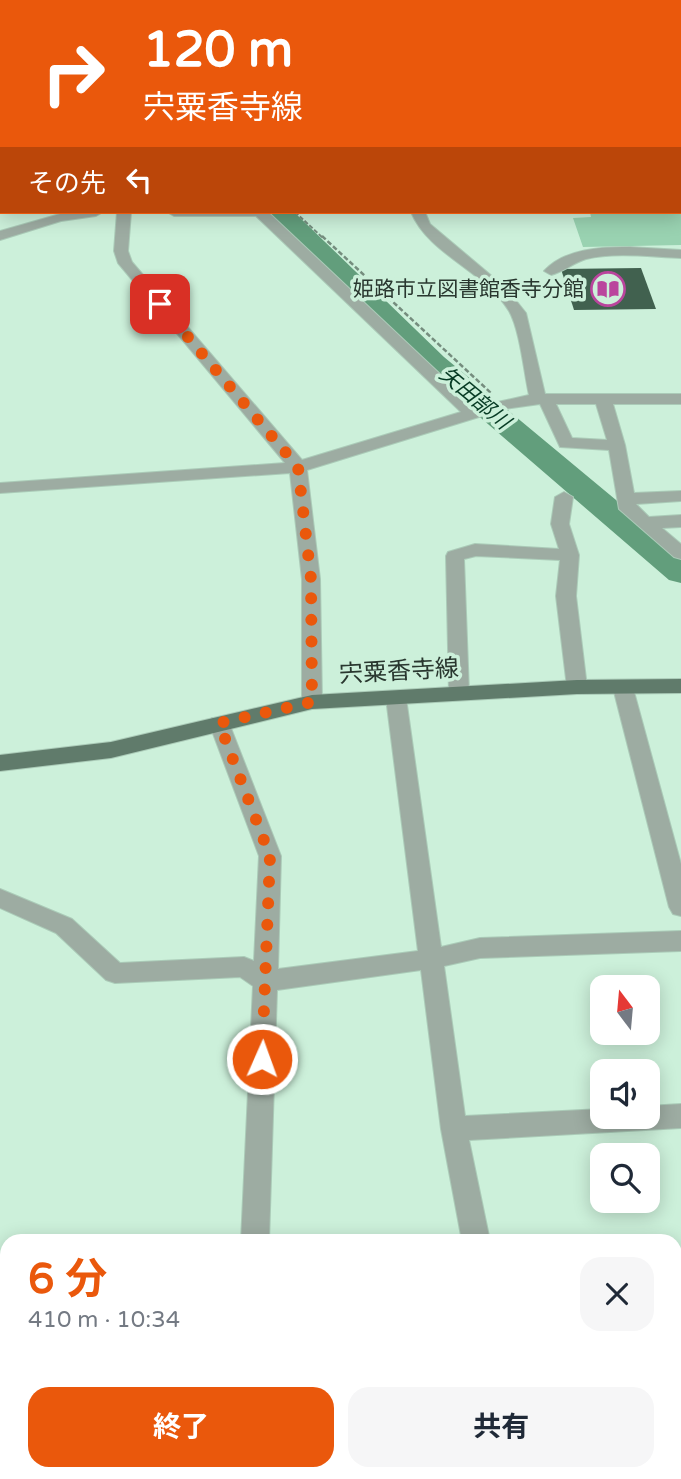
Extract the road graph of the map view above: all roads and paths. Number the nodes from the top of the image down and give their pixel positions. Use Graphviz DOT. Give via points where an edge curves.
graph roads {
  1 [pos="81,214"];
  2 [pos="124,214"];
  3 [pos="262,214"];
  4 [pos="297,214"];
  5 [pos="419,214"];
  6 [pos="0,236"];
  7 [pos="681,254"];
  8 [pos="551,271"];
  9 [pos="542,399"];
  10 [pos="603,399"];
  11 [pos="681,399"];
  12 [pos="503,404"];
  13 [pos="473,414"];
  14 [pos="617,445"];
  15 [pos="298,467"];
  16 [pos="0,488"];
  17 [pos="681,496"];
  18 [pos="564,497"];
  19 [pos="627,499"];
  20 [pos="681,521"];
  21 [pos="645,523"];
  22 [pos="681,553"];
  23 [pos="569,555"];
  24 [pos="681,686"];
  25 [pos="577,687"];
  26 [pos="623,688"];
  27 [pos="459,694"];
  28 [pos="396,698"];
  29 [pos="312,702"];
  30 [pos="219,723"];
  31 [pos="0,763"];
  32 [pos="0,898"];
  33 [pos="681,907"];
  34 [pos="681,941"];
  35 [pos="431,959"];
  36 [pos="265,981"];
  37 [pos="681,1116"];
  38 [pos="454,1129"];
  39 [pos="256,1234"];
  40 [pos="475,1234"];
  1 -- 6 [label="street"];
  2 -- 15 [label="street" via="121,251 125,263"];
  3 -- 13 [label="street"];
  4 -- 12 [label="path"];
  5 -- 9 [label="street" via="424,226 501,291 518,313"];
  7 -- 8 [label="street" via="587,253"];
  9 -- 10 [label="street"];
  9 -- 12 [label="street"];
  9 -- 14 [label="street" via="566,443"];
  10 -- 11 [label="street"];
  10 -- 14 [label="street"];
  12 -- 13 [label="street"];
  13 -- 15 [label="street"];
  14 -- 19 [label="street"];
  15 -- 16 [label="street"];
  15 -- 29 [label="street" via="311,579"];
  17 -- 19 [label="street"];
  18 -- 23 [label="street" via="560,524"];
  19 -- 21 [label="street" via="628,509"];
  20 -- 21 [label="street"];
  21 -- 22 [label="street"];
  23 -- 25 [label="street" via="566,596"];
  23 -- 27 [label="street" via="475,550 455,556"];
  24 -- 26 [label="main road, 宍粟香寺線"];
  25 -- 26 [label="main road, 宍粟香寺線"];
  25 -- 27 [label="main road, 宍粟香寺線"];
  26 -- 33 [label="street"];
  27 -- 28 [label="main road, 宍粟香寺線"];
  28 -- 29 [label="main road, 宍粟香寺線"];
  28 -- 35 [label="street"];
  29 -- 30 [label="main road, 宍粟香寺線"];
  30 -- 31 [label="main road, 宍粟香寺線" via="111,750"];
  30 -- 36 [label="street" via="270,856"];
  32 -- 36 [label="street" via="64,926 115,973 244,967"];
  34 -- 35 [label="street" via="481,948"];
  35 -- 36 [label="street"];
  35 -- 38 [label="street"];
  36 -- 39 [label="street"];
  37 -- 38 [label="street"];
  38 -- 40 [label="street"];
}
